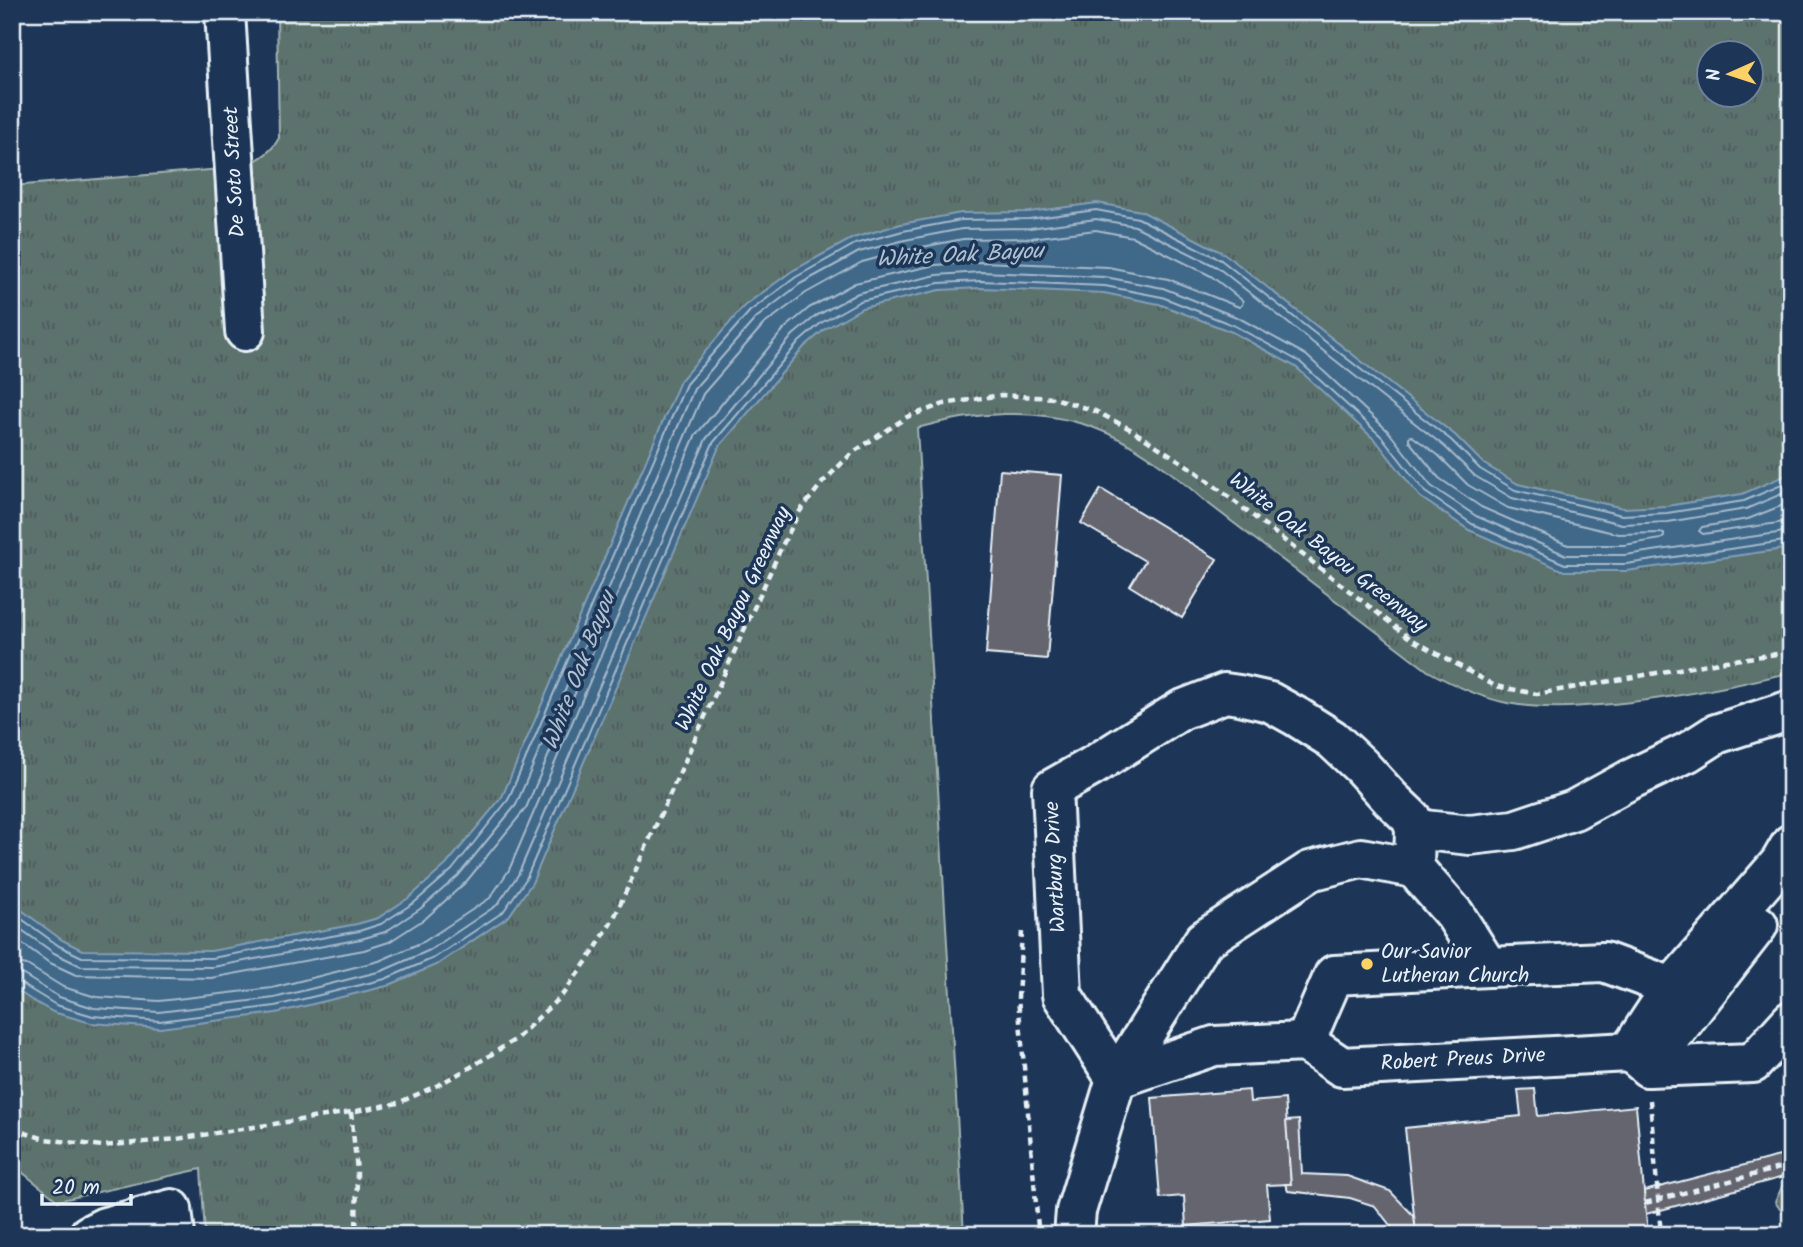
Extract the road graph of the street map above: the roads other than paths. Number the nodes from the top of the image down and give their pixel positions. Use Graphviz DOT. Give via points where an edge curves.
graph roads {
  1 [pos="225,12"];
  2 [pos="245,331"];
  3 [pos="1791,710"];
  4 [pos="1415,829"];
  5 [pos="1791,844"];
  6 [pos="1414,868"];
  7 [pos="1791,883"];
  8 [pos="1488,967"];
  9 [pos="1672,988"];
  10 [pos="1791,1021"];
  11 [pos="1305,1042"];
  12 [pos="1639,1059"];
  13 [pos="1116,1079"];
  14 [pos="89,1235"];
  15 [pos="174,1235"];
  16 [pos="1074,1235"];
  1 -- 2 [label="street, De Soto Street"];
  3 -- 4 [label="street" via="1716,734 1574,810 1514,830 1470,835"];
  4 -- 6 [label="street"];
  4 -- 13 [label="street, Wartburg Drive" via="1411,818 1332,740 1270,702 1225,693 1181,710 1052,789 1062,995"];
  5 -- 9 [label="street" via="1780,863"];
  6 -- 8 [label="street" via="1455,915"];
  6 -- 13 [label="street" via="1361,858 1310,871 1204,940"];
  7 -- 12 [label="street"];
  8 -- 9 [label="street" via="1604,962"];
  8 -- 11 [label="street" via="1334,975"];
  9 -- 12 [label="street"];
  10 -- 12 [label="street, Robert Preus Drive" via="1754,1063"];
  11 -- 12 [label="street, Robert Preus Drive" via="1342,1067"];
  11 -- 13 [label="street" via="1214,1046"];
  13 -- 16 [label="street" via="1076,1211"];
  14 -- 15 [label="street" via="172,1209"];
}
